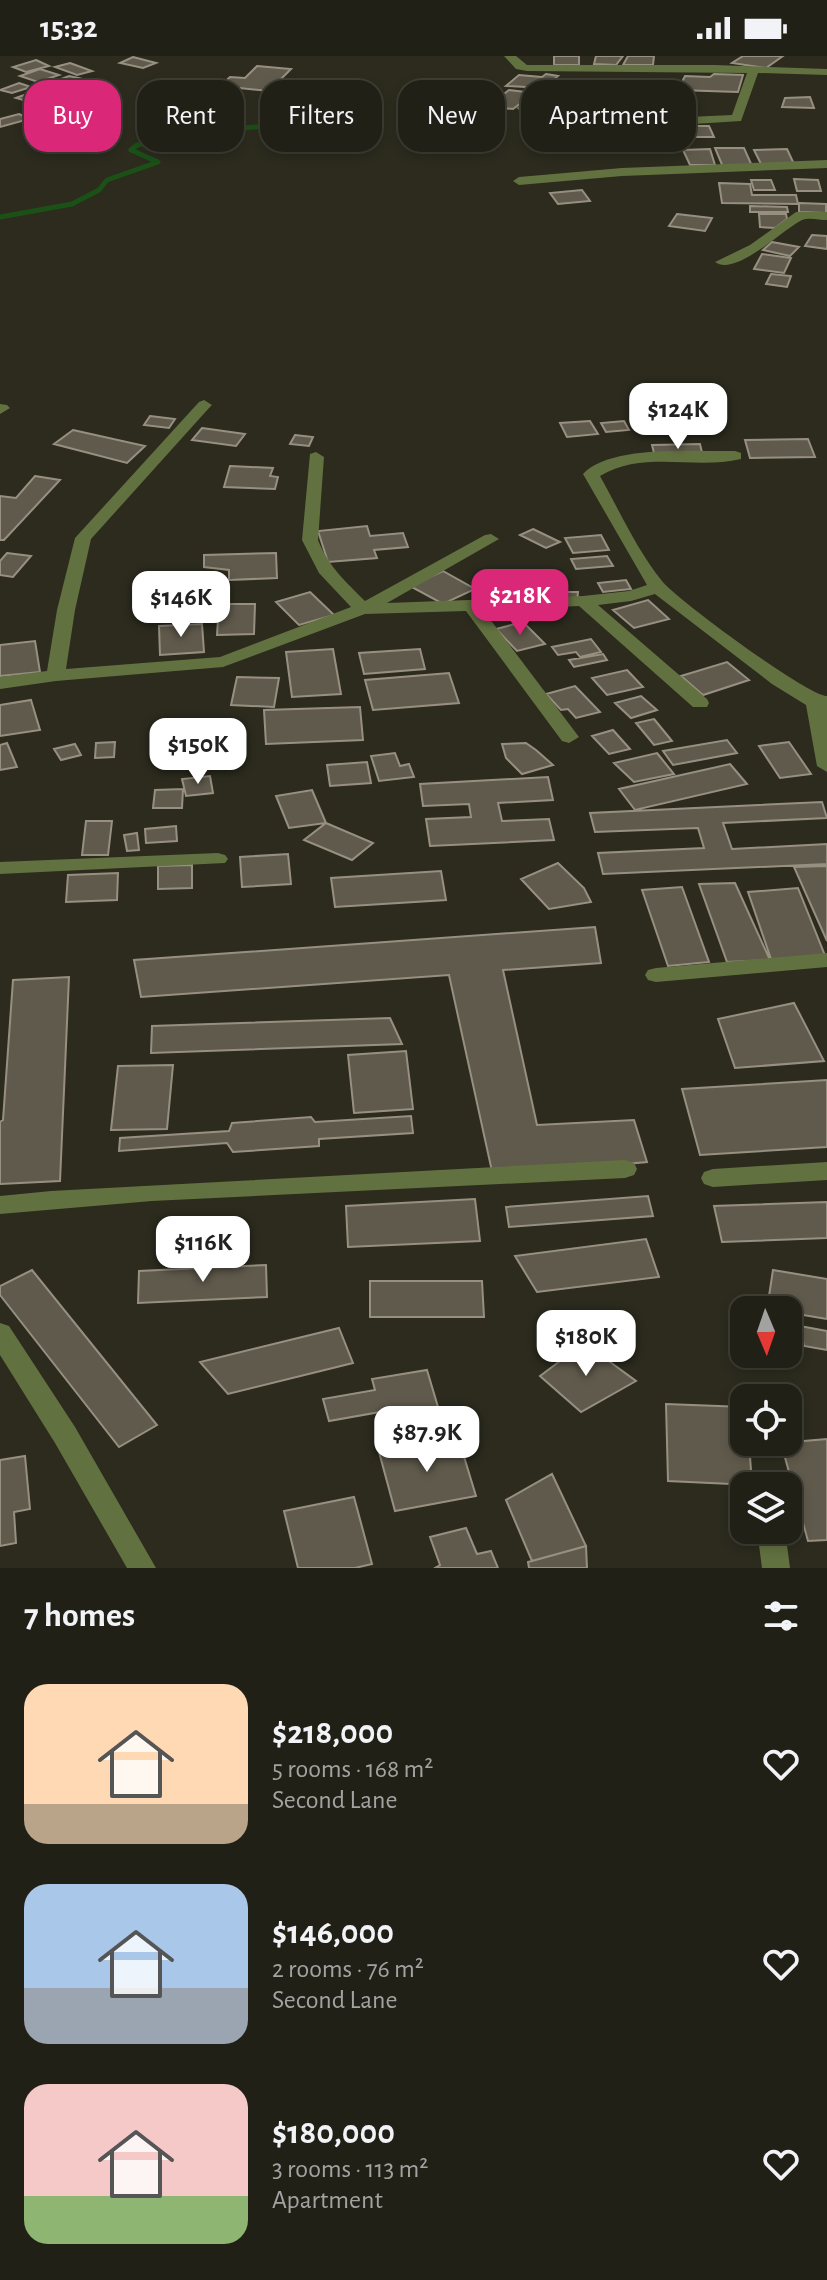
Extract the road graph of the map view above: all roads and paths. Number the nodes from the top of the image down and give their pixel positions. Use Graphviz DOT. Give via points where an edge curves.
graph roads {
  1 [pos="510,56"];
  2 [pos="715,62"];
  3 [pos="754,69"];
  4 [pos="827,72"];
  5 [pos="696,120"];
  6 [pos="827,164"];
  7 [pos="519,181"];
  8 [pos="827,216"];
  9 [pos="722,262"];
  10 [pos="204,405"];
  11 [pos="735,456"];
  12 [pos="316,457"];
  13 [pos="491,539"];
  14 [pos="657,587"];
  15 [pos="583,601"];
  16 [pos="472,607"];
  17 [pos="363,609"];
  18 [pos="56,675"];
  19 [pos="0,683"];
  20 [pos="821,702"];
  21 [pos="700,703"];
  22 [pos="569,737"];
  23 [pos="827,766"];
  24 [pos="218,859"];
  25 [pos="0,868"];
  26 [pos="827,960"];
  27 [pos="656,975"];
  28 [pos="625,1169"];
  29 [pos="827,1171"];
  30 [pos="713,1178"];
  31 [pos="0,1205"];
  32 [pos="0,1333"];
  33 [pos="773,1544"];
  34 [pos="142,1568"];
  35 [pos="776,1568"];
  1 -- 2 [label="street" via="527,68"];
  2 -- 3 [label="street"];
  3 -- 4 [label="street"];
  3 -- 5 [label="street" via="737,118"];
  6 -- 7 [label="street"];
  8 -- 9 [label="street" via="801,215 755,248"];
  10 -- 18 [label="street" via="83,538"];
  11 -- 14 [label="street" via="640,460 600,467 591,474"];
  12 -- 17 [label="street" via="313,553"];
  13 -- 17 [label="street"];
  14 -- 15 [label="street" via="631,596"];
  14 -- 20 [label="street" via="779,680"];
  15 -- 16 [label="street"];
  15 -- 21 [label="street"];
  16 -- 17 [label="street"];
  16 -- 22 [label="street"];
  17 -- 18 [label="street" via="223,662"];
  18 -- 19 [label="street"];
  20 -- 23 [label="street"];
  24 -- 25 [label="street"];
  26 -- 27 [label="street"];
  28 -- 31 [label="street" via="183,1188"];
  29 -- 30 [label="street"];
  32 -- 34 [label="street"];
  33 -- 35 [label="street"];
}
